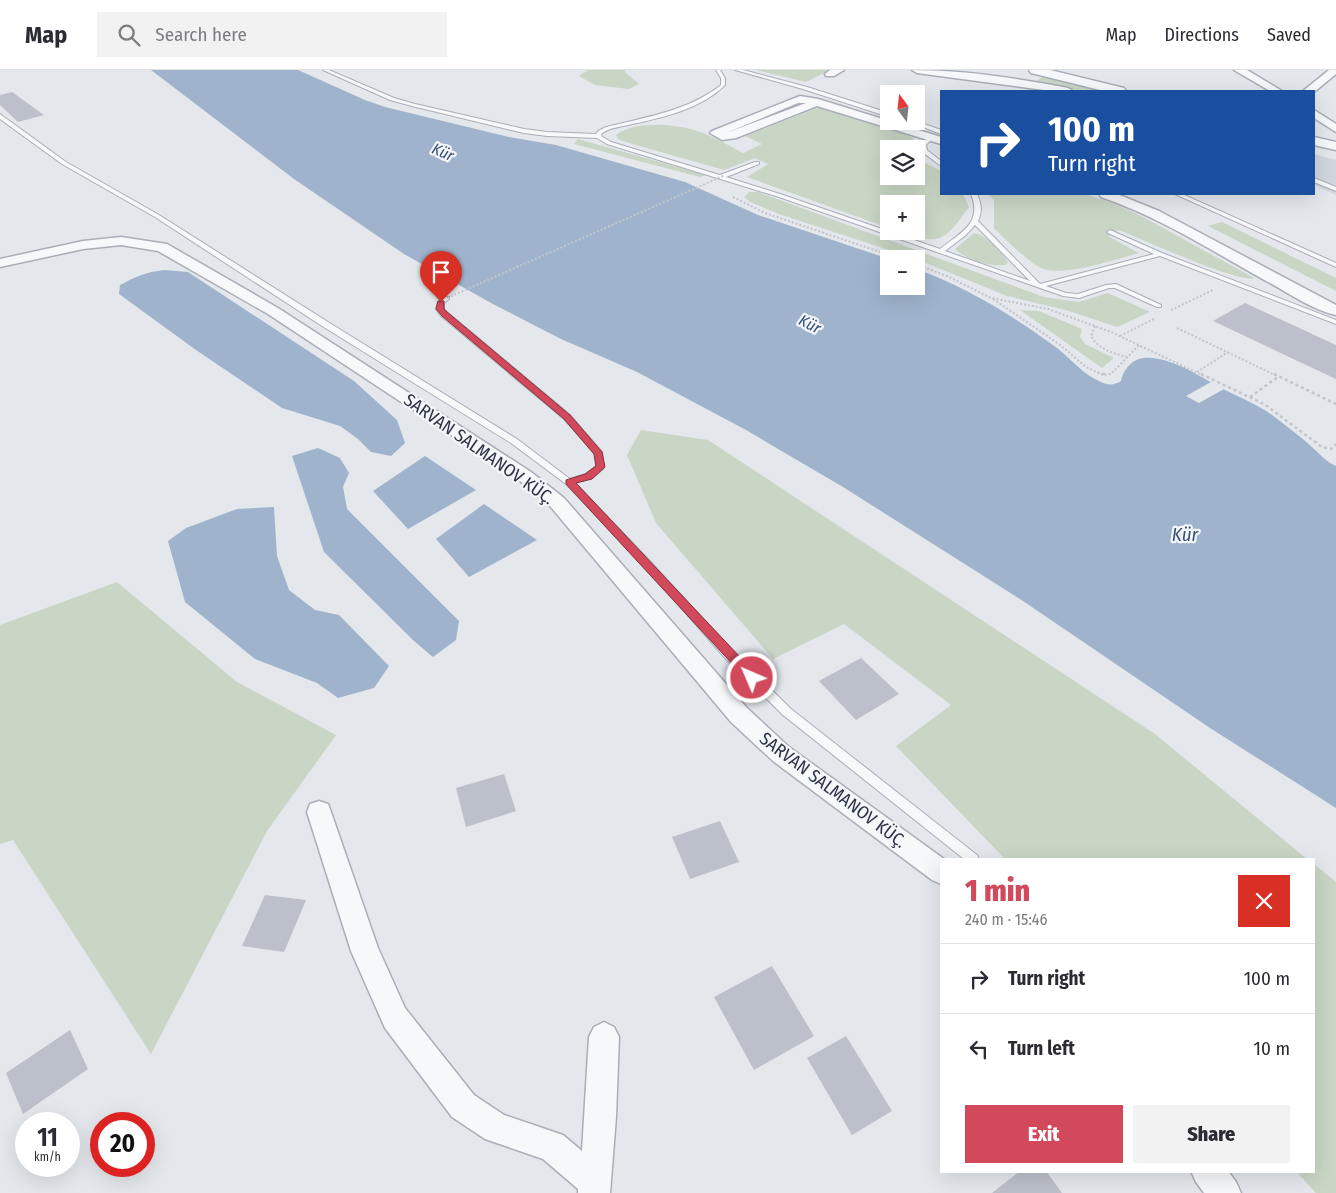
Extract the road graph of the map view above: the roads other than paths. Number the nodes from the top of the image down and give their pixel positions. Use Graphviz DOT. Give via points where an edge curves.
graph roads {
  1 [pos="325,70"];
  2 [pos="718,70"];
  3 [pos="737,70"];
  4 [pos="917,70"];
  5 [pos="1239,70"];
  6 [pos="1335,70"];
  7 [pos="1038,71"];
  8 [pos="1021,87"];
  9 [pos="1056,90"];
  10 [pos="1114,90"];
  11 [pos="1275,90"];
  12 [pos="1309,90"];
  13 [pos="817,102"];
  14 [pos="880,111"];
  15 [pos="1315,114"];
  16 [pos="0,116"];
  17 [pos="925,126"];
  18 [pos="1335,126"];
  19 [pos="940,132"];
  20 [pos="598,136"];
  21 [pos="930,138"];
  22 [pos="940,141"];
  23 [pos="1315,142"];
  24 [pos="1336,146"];
  25 [pos="757,163"];
  26 [pos="940,163"];
  27 [pos="723,176"];
  28 [pos="1315,180"];
  29 [pos="1336,189"];
  30 [pos="974,195"];
  31 [pos="1108,195"];
  32 [pos="1180,195"];
  33 [pos="976,222"];
  34 [pos="1110,232"];
  35 [pos="940,252"];
  36 [pos="1160,254"];
  37 [pos="0,263"];
  38 [pos="1336,264"];
  39 [pos="1039,286"];
  40 [pos="446,298"];
  41 [pos="1159,306"];
  42 [pos="1336,312"];
  43 [pos="1336,322"];
  44 [pos="569,482"];
  45 [pos="319,812"];
  46 [pos="972,858"];
  47 [pos="940,871"];
  48 [pos="604,1037"];
  49 [pos="1209,1173"];
  50 [pos="594,1188"];
  51 [pos="1225,1193"];
  1 -- 20 [label="lane" via="414,105 524,131"];
  2 -- 20 [label="lane" via="723,85 710,96 608,128"];
  3 -- 14 [label="lane"];
  4 -- 8 [label="street"];
  5 -- 11 [label="street"];
  6 -- 12 [label="street"];
  7 -- 8 [label="street"];
  7 -- 10 [label="street"];
  8 -- 9 [label="street"];
  13 -- 13 [label="street" via="800,99 716,133 722,137 732,136"];
  13 -- 21 [label="street"];
  15 -- 18 [label="street"];
  16 -- 44 [label="lane" via="64,163 157,216 406,373 514,442"];
  17 -- 19 [label="lane"];
  20 -- 27 [label="lane" via="610,143"];
  21 -- 22 [label="street"];
  21 -- 26 [label="lane" via="923,145 924,151"];
  23 -- 24 [label="street"];
  25 -- 27 [label="lane"];
  27 -- 35 [label="lane"];
  28 -- 29 [label="lane"];
  30 -- 33 [label="lane" via="980,212"];
  31 -- 42 [label="street" via="1192,233"];
  32 -- 38 [label="lane"];
  33 -- 35 [label="lane"];
  33 -- 39 [label="lane"];
  34 -- 36 [label="lane"];
  35 -- 39 [label="lane"];
  36 -- 39 [label="lane"];
  36 -- 43 [label="lane"];
  37 -- 47 [label="street, SARVAN SALMANOV KÜÇ." via="83,245 120,241 162,247 273,311 525,476 557,502 740,715 781,754"];
  39 -- 41 [label="lane" via="1079,296 1116,286"];
  40 -- 44 [label="lane" via="440,309 444,314 567,417 599,454 600,467 589,476"];
  44 -- 46 [label="lane" via="729,655 788,712"];
  45 -- 50 [label="street" via="365,951 400,1026 463,1106 496,1128 552,1146"];
  48 -- 50 [label="street" via="602,1117"];
  49 -- 51 [label="street"];
}
